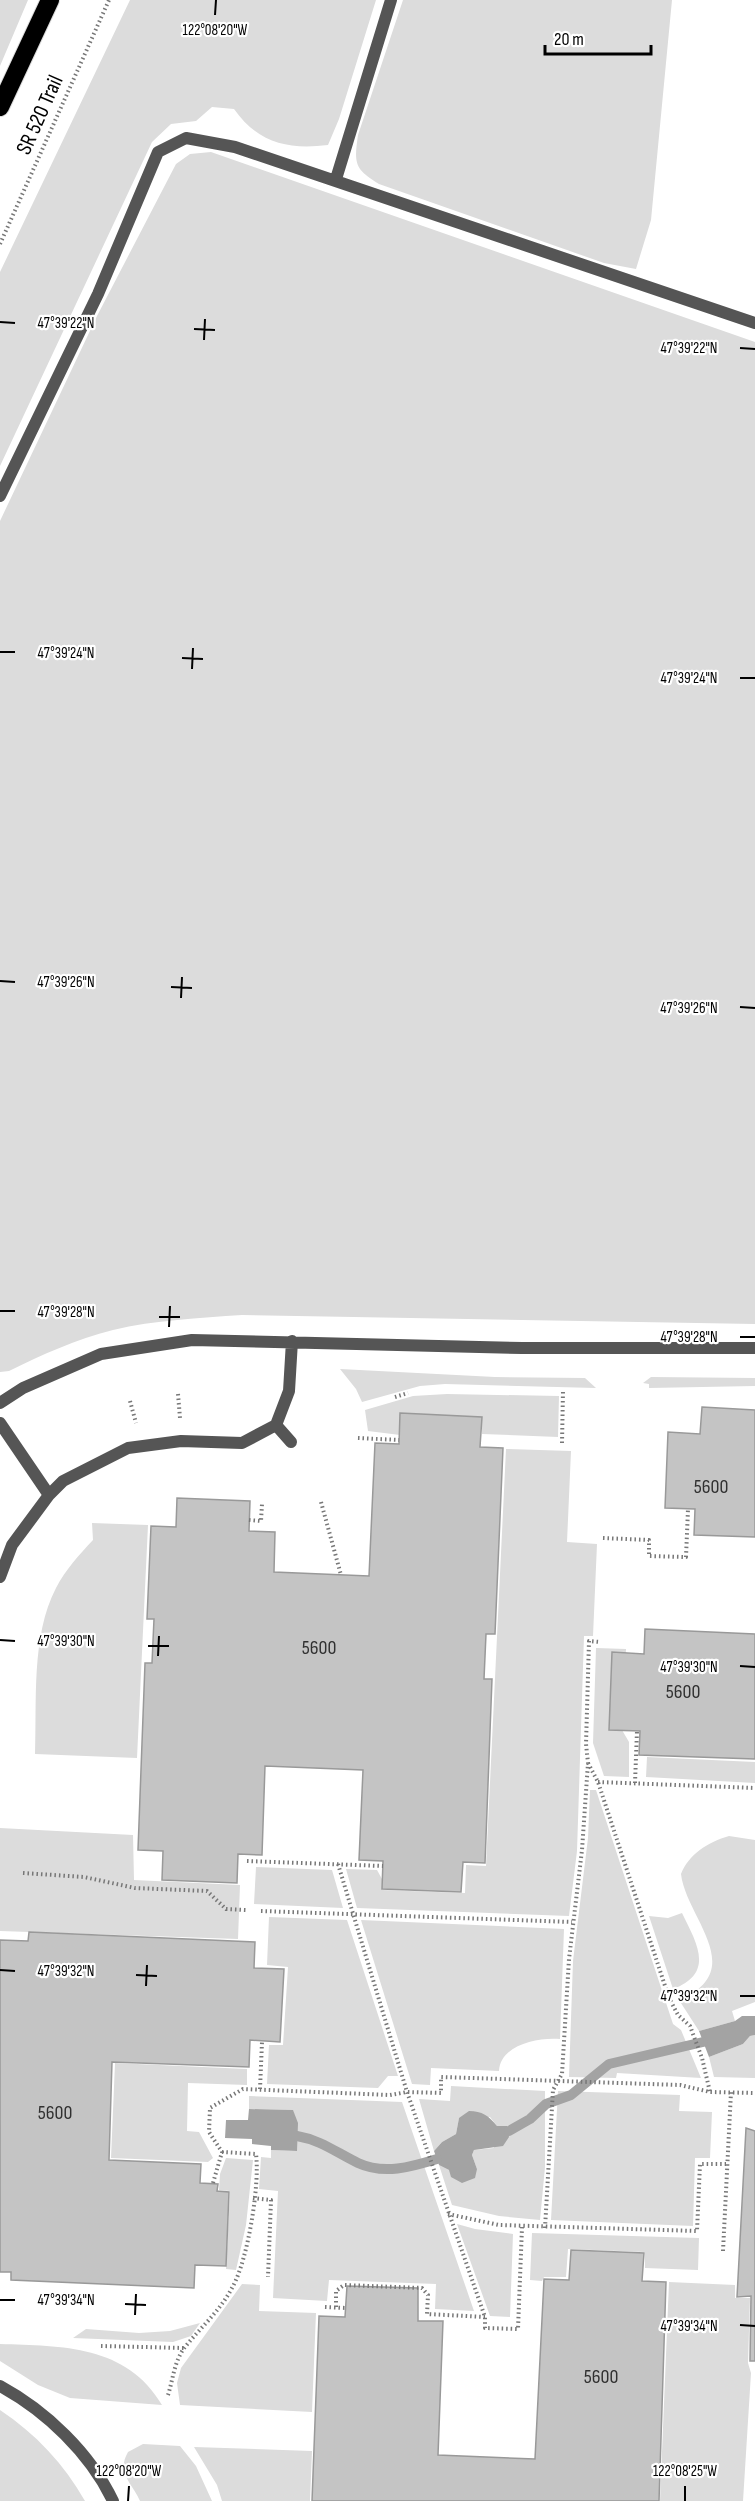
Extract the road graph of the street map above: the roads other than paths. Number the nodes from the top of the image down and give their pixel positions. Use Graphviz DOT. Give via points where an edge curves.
graph roads {
  1 [pos="50,0"];
  2 [pos="391,0"];
  3 [pos="0,107"];
  4 [pos="336,179"];
  5 [pos="755,323"];
  6 [pos="0,496"];
  7 [pos="292,1341"];
  8 [pos="755,1348"];
  9 [pos="0,1403"];
  10 [pos="0,1423"];
  11 [pos="276,1425"];
  12 [pos="291,1442"];
  13 [pos="48,1496"];
  14 [pos="0,1577"];
  15 [pos="0,2386"];
  16 [pos="113,2501"];
  1 -- 3 [label="highway"];
  2 -- 4 [label="lane"];
  4 -- 5 [label="lane"];
  4 -- 6 [label="lane" via="235,147 186,138 158,152 98,294"];
  7 -- 8 [label="lane" via="522,1348"];
  7 -- 9 [label="lane" via="192,1340 101,1354 23,1388"];
  7 -- 11 [label="lane" via="289,1391"];
  10 -- 13 [label="lane"];
  11 -- 12 [label="lane"];
  11 -- 13 [label="lane" via="242,1443 182,1441 128,1448 63,1481"];
  13 -- 14 [label="lane" via="12,1545"];
  15 -- 16 [label="lane" via="24,2399 78,2448"];
}
